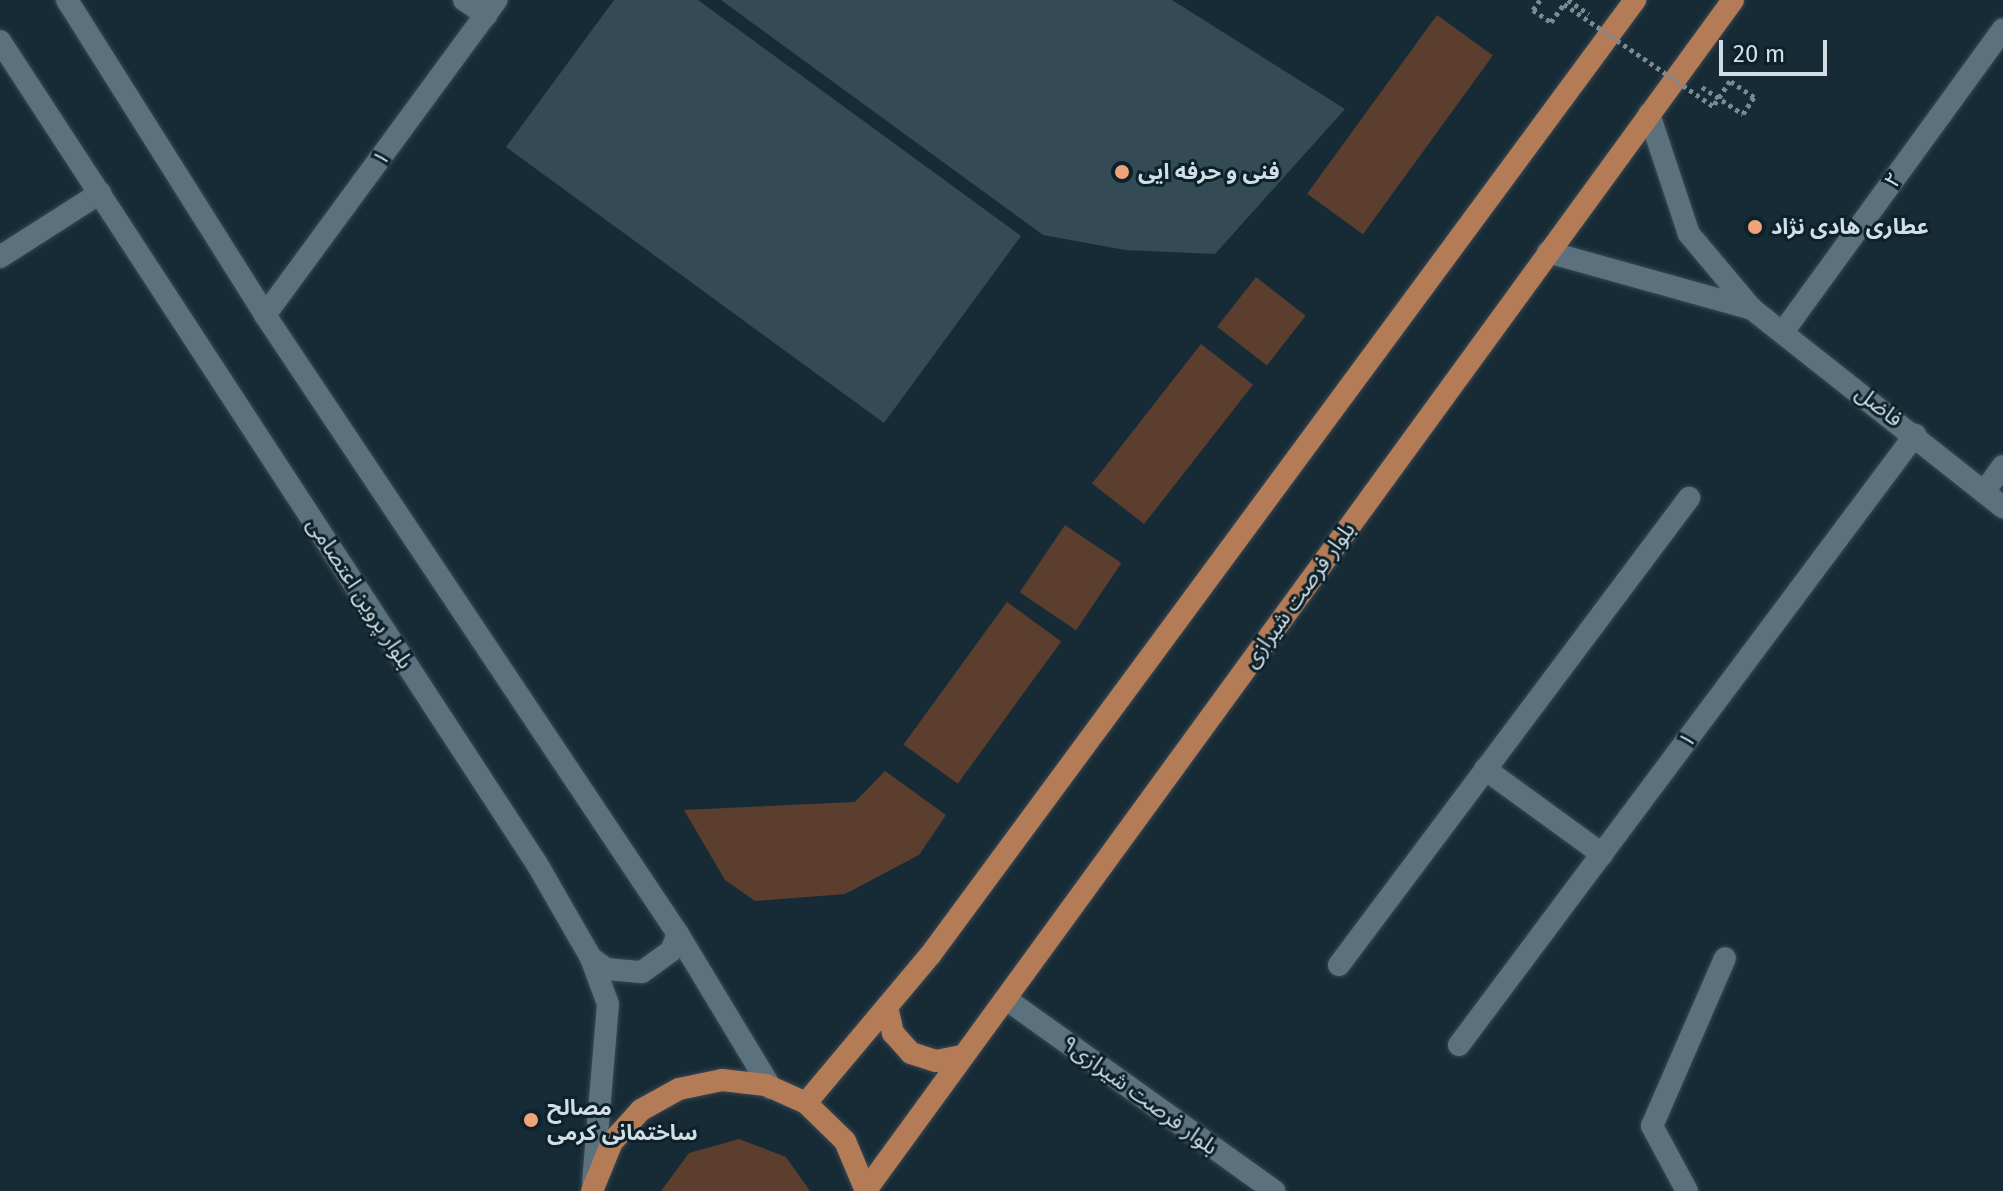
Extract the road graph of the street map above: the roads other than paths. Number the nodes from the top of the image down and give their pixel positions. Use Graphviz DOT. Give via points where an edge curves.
graph roads {
  1 [pos="67,0"];
  2 [pos="464,0"];
  3 [pos="1635,0"];
  4 [pos="1733,0"];
  5 [pos="491,8"];
  6 [pos="2003,29"];
  7 [pos="0,41"];
  8 [pos="1649,114"];
  9 [pos="100,193"];
  10 [pos="1548,252"];
  11 [pos="0,257"];
  12 [pos="1752,309"];
  13 [pos="265,315"];
  14 [pos="1783,332"];
  15 [pos="1915,435"];
  16 [pos="2003,466"];
  17 [pos="1984,492"];
  18 [pos="1689,498"];
  19 [pos="2003,507"];
  20 [pos="1485,769"];
  21 [pos="1602,854"];
  22 [pos="678,934"];
  23 [pos="591,958"];
  24 [pos="1725,958"];
  25 [pos="1339,965"];
  26 [pos="1006,999"];
  27 [pos="887,1007"];
  28 [pos="1459,1045"];
  29 [pos="962,1056"];
  30 [pos="771,1088"];
  31 [pos="806,1103"];
  32 [pos="593,1186"];
  33 [pos="866,1191"];
  34 [pos="1274,1191"];
  35 [pos="1687,1191"];
  1 -- 13 [label="street"];
  2 -- 5 [label="street"];
  3 -- 27 [label="main road"];
  4 -- 8 [label="main road, بلوار فرصت شیرازی"];
  5 -- 13 [label="street, ۱"];
  6 -- 14 [label="street, ۲"];
  7 -- 9 [label="street, بلوار پروین اعتصامی"];
  8 -- 10 [label="main road, بلوار فرصت شیرازی"];
  8 -- 12 [label="street, فاضل" via="1689,234"];
  9 -- 11 [label="street"];
  9 -- 23 [label="street, بلوار پروین اعتصامی" via="537,864"];
  10 -- 12 [label="street, فاضل"];
  10 -- 26 [label="main road, بلوار فرصت شیرازی"];
  12 -- 14 [label="street, فاضل"];
  13 -- 22 [label="street"];
  14 -- 15 [label="street, فاضل"];
  15 -- 17 [label="street, فاضل"];
  15 -- 21 [label="street, ۱"];
  16 -- 17 [label="street"];
  17 -- 19 [label="street, فاضل"];
  18 -- 20 [label="street"];
  20 -- 21 [label="street"];
  20 -- 25 [label="street"];
  21 -- 28 [label="street, ۱"];
  22 -- 23 [label="street" via="671,951 642,972 606,969"];
  22 -- 30 [label="street"];
  23 -- 32 [label="street, بلوار پروین اعتصامی" via="608,1004"];
  24 -- 35 [label="street" via="1652,1126"];
  26 -- 29 [label="main road, بلوار فرصت شیرازی"];
  26 -- 34 [label="street, ۹بلوار فرصت شیرازی"];
  27 -- 29 [label="main road" via="893,1033 911,1053 936,1061"];
  27 -- 31 [label="main road"];
  29 -- 33 [label="main road, بلوار فرصت شیرازی"];
  30 -- 31 [label="main road"];
  30 -- 32 [label="main road" via="722,1080 679,1089 641,1110 622,1131"];
  31 -- 33 [label="main road" via="845,1141"];
}
